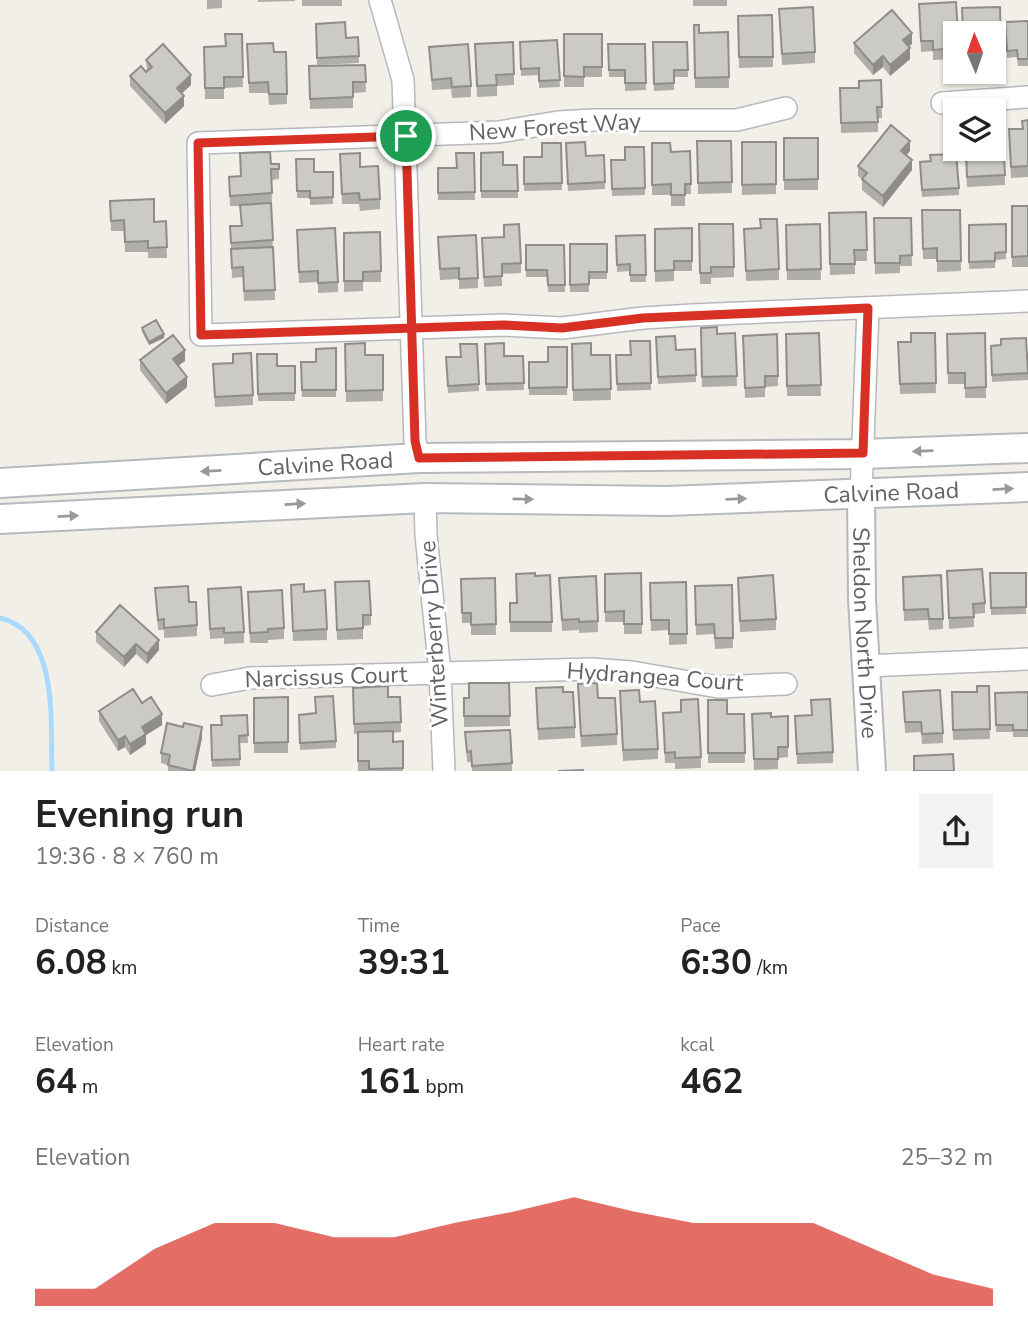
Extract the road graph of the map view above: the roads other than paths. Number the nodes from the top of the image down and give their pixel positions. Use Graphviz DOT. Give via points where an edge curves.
graph roads {
  1 [pos="380,0"];
  2 [pos="1028,97"];
  3 [pos="942,103"];
  4 [pos="786,108"];
  5 [pos="406,136"];
  6 [pos="1028,301"];
  7 [pos="868,308"];
  8 [pos="412,327"];
  9 [pos="1028,448"];
  10 [pos="863,453"];
  11 [pos="419,458"];
  12 [pos="3,487"];
  13 [pos="1028,487"];
  14 [pos="861,495"];
  15 [pos="425,498"];
  16 [pos="0,519"];
  17 [pos="1028,659"];
  18 [pos="865,666"];
  19 [pos="440,673"];
  20 [pos="786,684"];
  21 [pos="212,685"];
  22 [pos="444,771"];
  23 [pos="872,771"];
  1 -- 5 [label="street" via="403,80"];
  2 -- 3 [label="street"];
  4 -- 5 [label="street, New Forest Way" via="737,120 594,120 499,132"];
  5 -- 8 [label="street"];
  5 -- 8 [label="street, New Forest Way" via="198,143 201,335"];
  6 -- 7 [label="street"];
  7 -- 8 [label="street" via="643,318 562,328"];
  7 -- 10 [label="street"];
  8 -- 11 [label="street"];
  9 -- 10 [label="main road, Calvine Road, one-way"];
  10 -- 11 [label="main road, Calvine Road"];
  10 -- 14 [label="street"];
  11 -- 12 [label="main road, Calvine Road, one-way"];
  14 -- 13 [label="main road, Calvine Road, one-way"];
  15 -- 14 [label="main road, Calvine Road, one-way" via="667,501"];
  14 -- 18 [label="street, Sheldon North Drive"];
  16 -- 15 [label="main road, Calvine Road, one-way"];
  15 -- 19 [label="street, Winterberry Drive"];
  17 -- 18 [label="street"];
  18 -- 23 [label="street, Sheldon North Drive"];
  19 -- 20 [label="street, Hydrangea Court" via="611,670 718,687"];
  19 -- 21 [label="street, Narcissus Court" via="250,678"];
  19 -- 22 [label="street, Winterberry Drive"];
}
